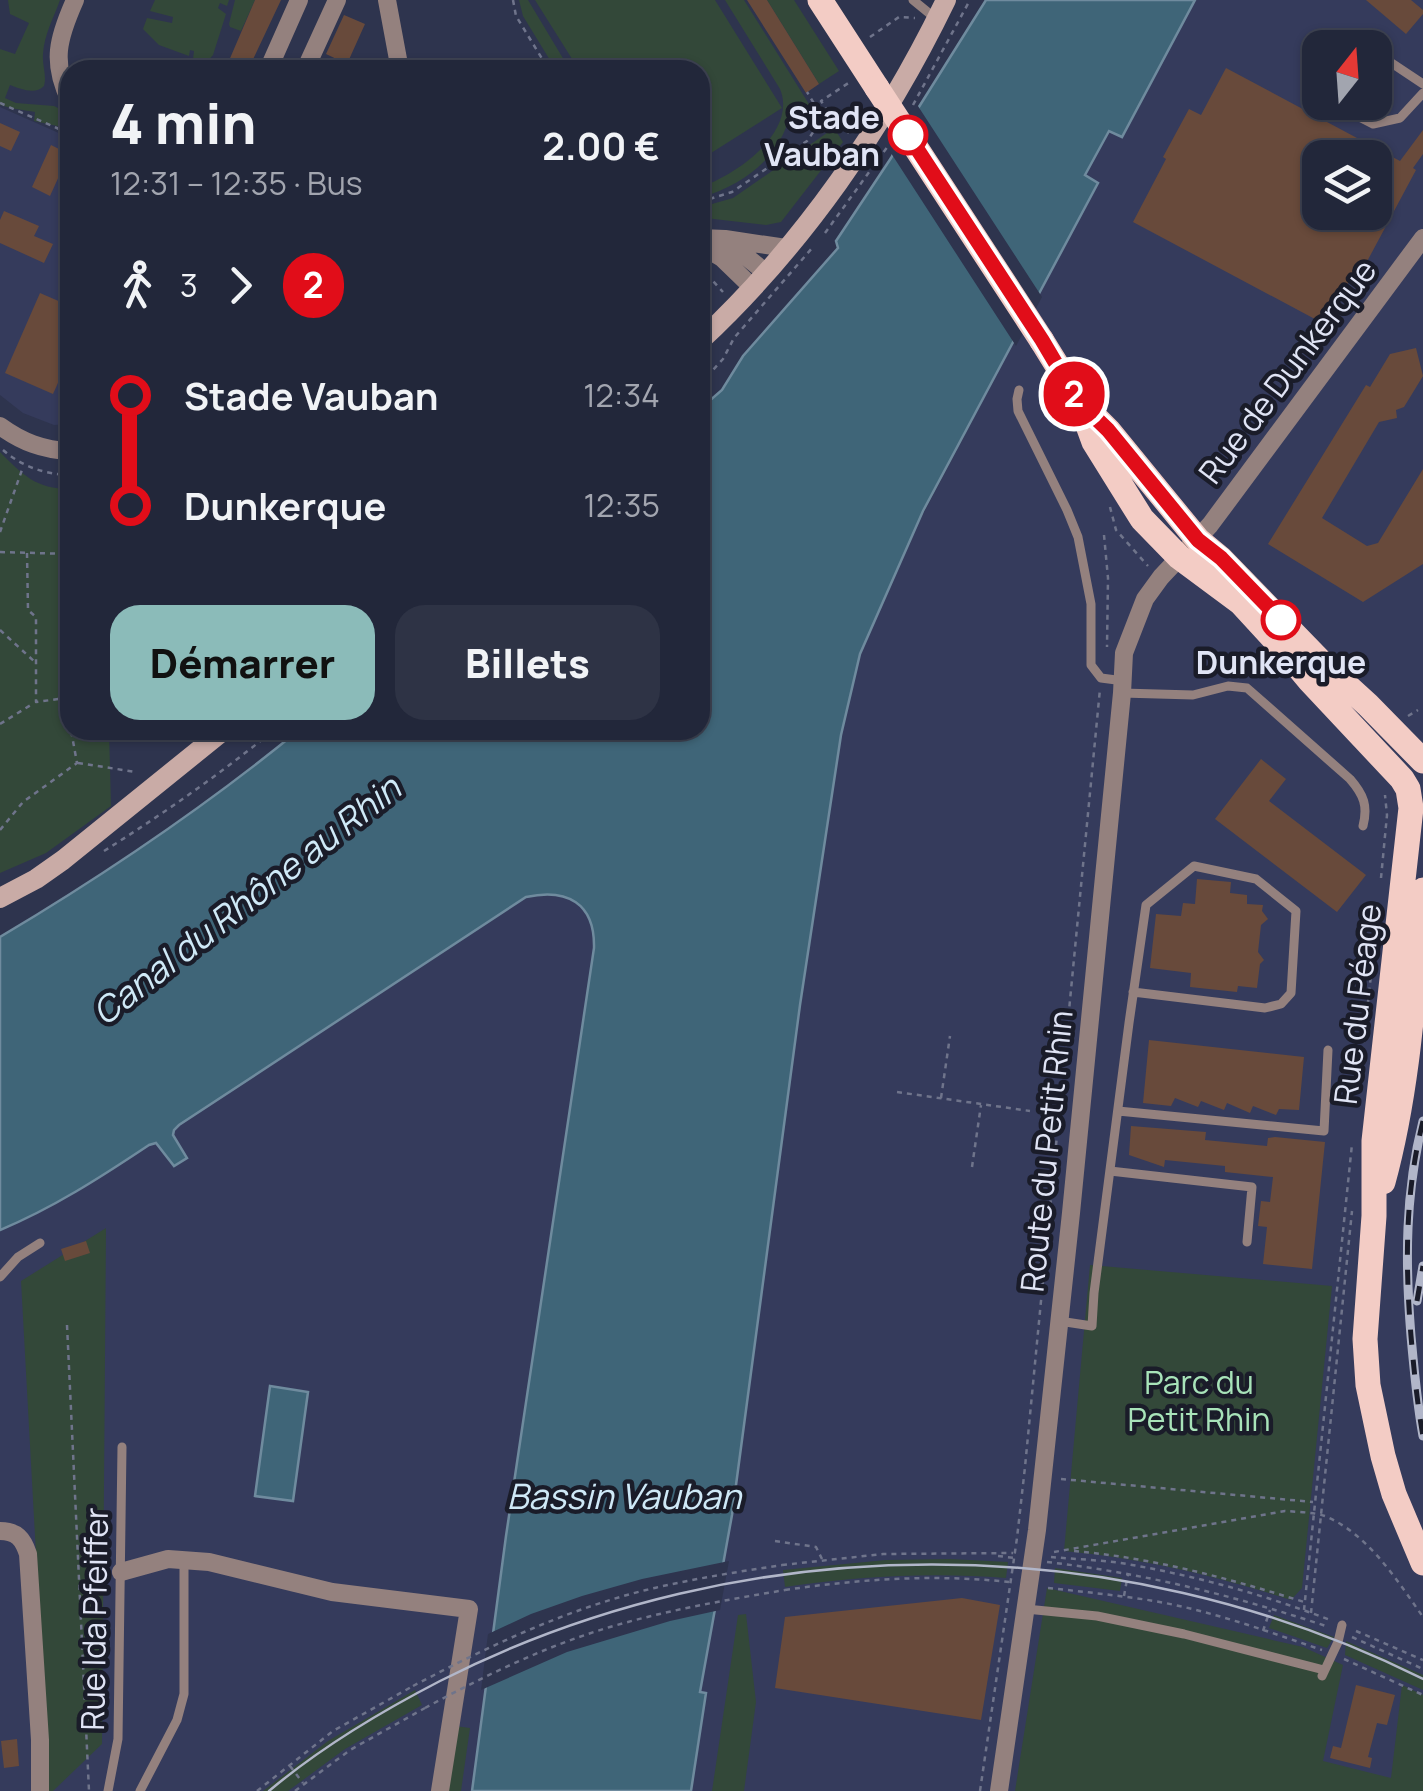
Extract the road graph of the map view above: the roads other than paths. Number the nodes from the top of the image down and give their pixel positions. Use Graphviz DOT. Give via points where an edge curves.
graph roads {
  1 [pos="76,0"];
  2 [pos="299,0"];
  3 [pos="336,0"];
  4 [pos="386,0"];
  5 [pos="820,0"];
  6 [pos="913,0"];
  7 [pos="946,0"];
  8 [pos="946,24"];
  9 [pos="272,60"];
  10 [pos="310,60"];
  11 [pos="398,60"];
  12 [pos="1392,63"];
  13 [pos="60,74"];
  14 [pos="1423,84"];
  15 [pos="1423,93"];
  16 [pos="1365,120"];
  17 [pos="1391,120"];
  18 [pos="1392,120"];
  19 [pos="1423,238"];
  20 [pos="724,239"];
  21 [pos="710,241"];
  22 [pos="786,248"];
  23 [pos="710,249"];
  24 [pos="758,280"];
  25 [pos="710,331"];
  26 [pos="1020,390"];
  27 [pos="1078,401"];
  28 [pos="0,426"];
  29 [pos="60,450"];
  30 [pos="1198,540"];
  31 [pos="1179,558"];
  32 [pos="1123,687"];
  33 [pos="212,740"];
  34 [pos="1420,772"];
  35 [pos="1364,826"];
  36 [pos="1423,890"];
  37 [pos="0,898"];
  38 [pos="1423,981"];
  39 [pos="1133,992"];
  40 [pos="1412,1013"];
  41 [pos="1328,1050"];
  42 [pos="1118,1112"];
  43 [pos="1110,1171"];
  44 [pos="1374,1216"];
  45 [pos="1247,1242"];
  46 [pos="40,1243"];
  47 [pos="0,1276"];
  48 [pos="1059,1321"];
  49 [pos="122,1446"];
  50 [pos="0,1531"];
  51 [pos="184,1560"];
  52 [pos="1423,1562"];
  53 [pos="121,1572"];
  54 [pos="1026,1609"];
  55 [pos="1341,1628"];
  56 [pos="40,1791"];
  57 [pos="108,1791"];
  58 [pos="140,1791"];
  59 [pos="440,1791"];
  60 [pos="999,1791"];
  1 -- 13 [label="street" via="58,52"];
  2 -- 9 [label="street"];
  3 -- 10 [label="street"];
  4 -- 11 [label="street"];
  5 -- 27 [label="main road, bridge"];
  6 -- 8 [label="lane"];
  7 -- 8 [label="main road"];
  8 -- 22 [label="main road"];
  12 -- 14 [label="lane"];
  15 -- 18 [label="lane"];
  16 -- 17 [label="lane"];
  19 -- 30 [label="street, Rue de Dunkerque"];
  20 -- 21 [label="street"];
  20 -- 22 [label="street"];
  20 -- 24 [label="street"];
  22 -- 24 [label="main road"];
  23 -- 24 [label="street"];
  24 -- 25 [label="main road"];
  26 -- 32 [label="lane" via="1018,411 1078,537 1091,604 1091,665 1100,678"];
  27 -- 30 [label="main road"];
  27 -- 31 [label="main road" via="1134,509"];
  28 -- 29 [label="street" via="36,446"];
  30 -- 31 [label="street, Route du Petit Rhin"];
  30 -- 34 [label="main road" via="1368,705"];
  31 -- 32 [label="street, Route du Petit Rhin" via="1140,610 1124,654"];
  31 -- 34 [label="main road" via="1240,603 1408,789"];
  32 -- 35 [label="lane" via="1193,695 1246,688 1362,793"];
  32 -- 48 [label="street, Route du Petit Rhin"];
  33 -- 37 [label="main road" via="63,860"];
  34 -- 44 [label="main road, Rue du Péage" via="1374,1141"];
  36 -- 40 [label="main road, Rue du Péage"];
  38 -- 40 [label="street, Rue du Péage"];
  39 -- 39 [label="lane" via="1265,1008 1281,1004 1290,993 1296,912 1256,879 1194,866 1146,905"];
  39 -- 42 [label="lane"];
  40 -- 44 [label="main road, Rue du Péage" via="1394,1144"];
  41 -- 42 [label="lane" via="1324,1131"];
  42 -- 43 [label="lane"];
  43 -- 45 [label="lane" via="1252,1187"];
  43 -- 48 [label="lane" via="1092,1326"];
  44 -- 52 [label="main road, Rue du Péage" via="1368,1384 1394,1494"];
  46 -- 47 [label="lane"];
  48 -- 54 [label="street, Route du Petit Rhin"];
  49 -- 53 [label="lane, Rue Ida Pfeiffer"];
  50 -- 56 [label="street" via="19,1536 28,1554"];
  51 -- 53 [label="street"];
  51 -- 58 [label="lane" via="184,1694 178,1720"];
  51 -- 59 [label="street" via="332,1592 469,1609"];
  53 -- 57 [label="lane, Rue Ida Pfeiffer" via="118,1738"];
  54 -- 55 [label="lane" via="1184,1634 1323,1673"];
  54 -- 60 [label="street, Route du Petit Rhin"];
}
